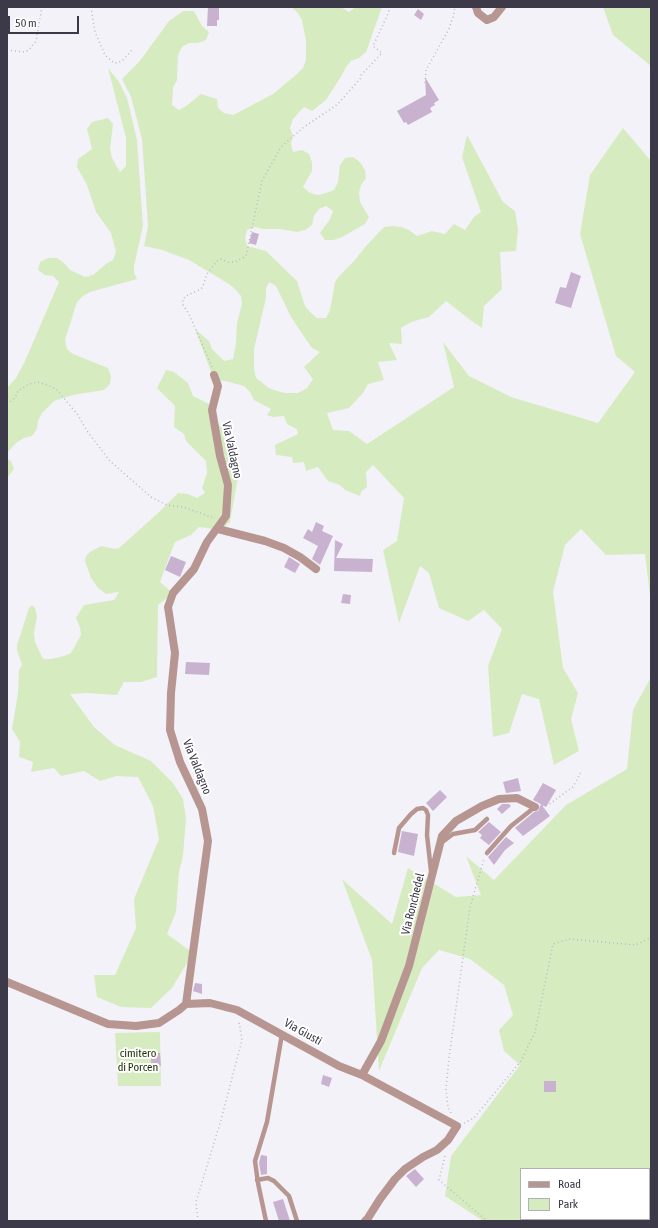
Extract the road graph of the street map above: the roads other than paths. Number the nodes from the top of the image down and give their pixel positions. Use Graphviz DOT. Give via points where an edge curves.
graph roads {
  1 [pos="476,7"];
  2 [pos="502,7"];
  3 [pos="214,375"];
  4 [pos="218,529"];
  5 [pos="316,569"];
  6 [pos="535,807"];
  7 [pos="487,819"];
  8 [pos="441,843"];
  9 [pos="394,853"];
  10 [pos="486,853"];
  11 [pos="432,878"];
  12 [pos="7,982"];
  13 [pos="186,1004"];
  14 [pos="282,1034"];
  15 [pos="362,1075"];
  16 [pos="257,1180"];
  17 [pos="266,1221"];
  18 [pos="297,1221"];
  19 [pos="365,1221"];
  1 -- 2 [label="street" via="478,13 487,20 494,17"];
  3 -- 4 [label="street, Via Valdagno" via="218,386 212,410 228,485 226,516"];
  4 -- 5 [label="street" via="284,548"];
  4 -- 13 [label="street, Via Valdagno" via="207,542 194,569 173,593 168,607 175,653 170,730 180,762 202,809 208,841"];
  6 -- 8 [label="street, Via Ronchedel" via="518,798 499,799 456,821 442,836"];
  6 -- 10 [label="lane" via="510,826"];
  7 -- 8 [label="lane" via="476,830 453,834"];
  8 -- 11 [label="street, Via Ronchedel"];
  9 -- 11 [label="lane" via="399,828 417,809 423,808 428,815 427,835"];
  11 -- 15 [label="street, Via Ronchedel" via="409,966 381,1041"];
  12 -- 13 [label="street" via="108,1024 136,1026 159,1023"];
  13 -- 14 [label="street, Via Giusti" via="210,1003 237,1010"];
  14 -- 15 [label="street, Via Giusti" via="339,1066"];
  14 -- 16 [label="lane" via="268,1115 255,1161"];
  15 -- 19 [label="street, Via Giusti" via="457,1126 448,1140 437,1150 405,1169 395,1179"];
  16 -- 17 [label="lane"];
  16 -- 18 [label="lane" via="268,1178 289,1196"];
}
